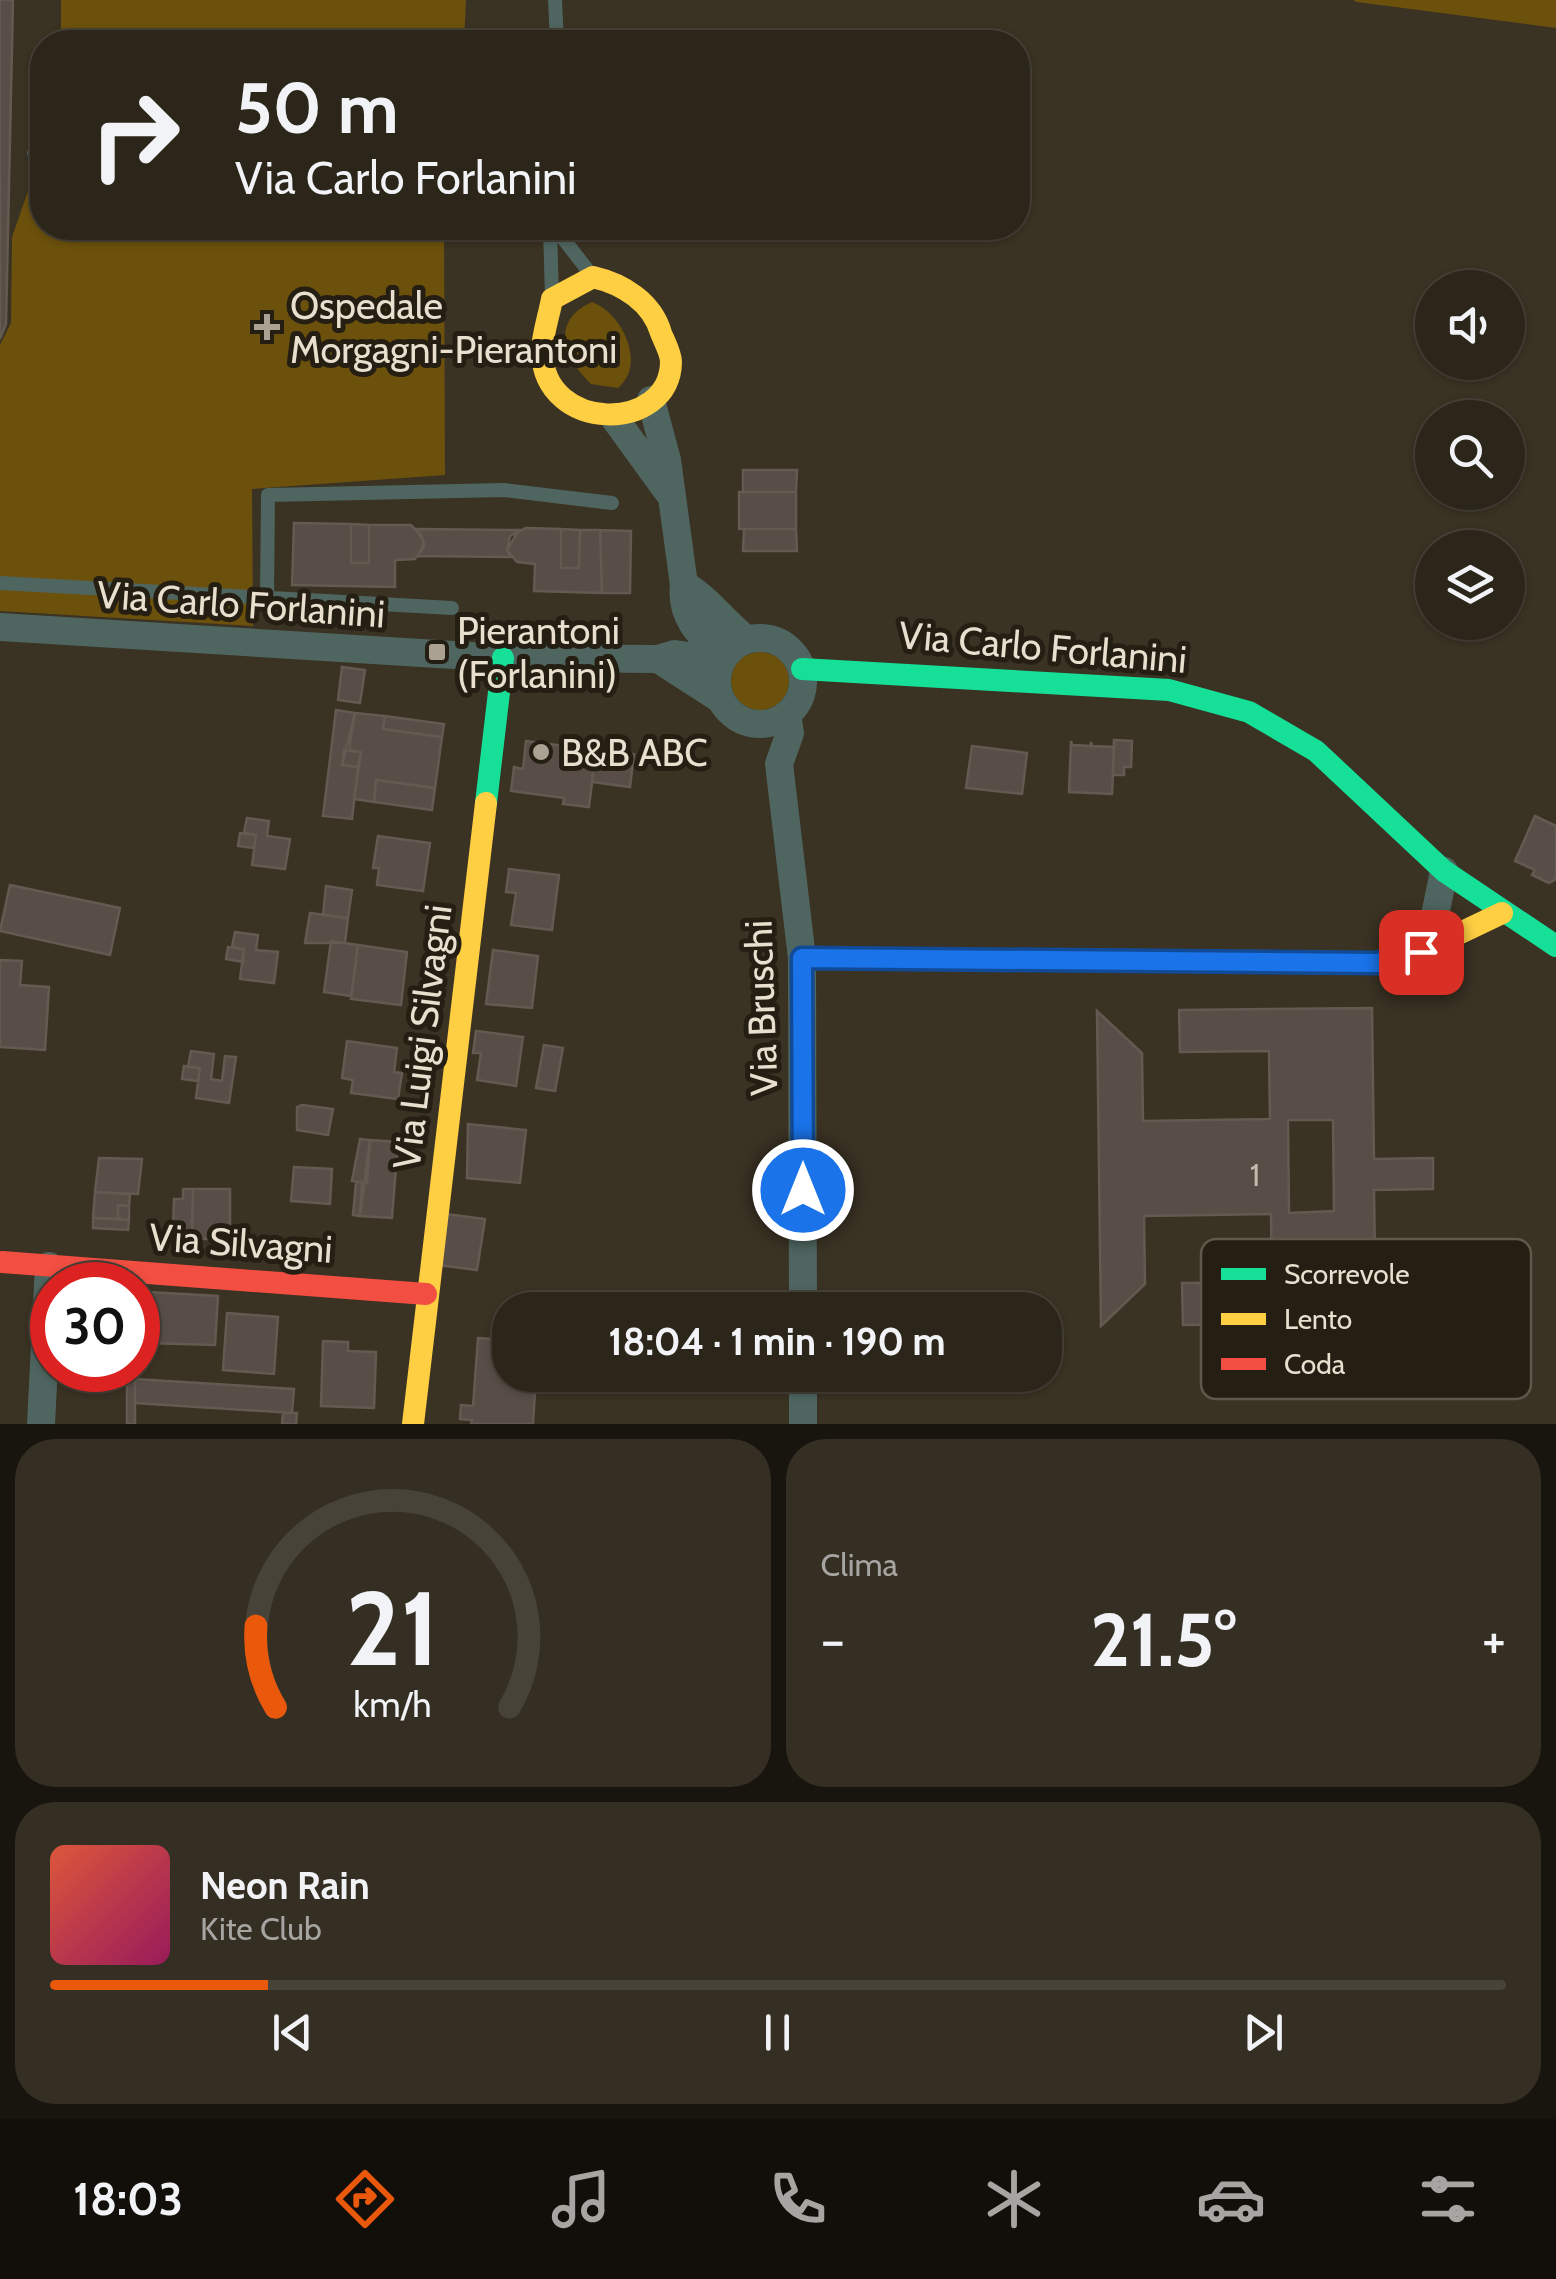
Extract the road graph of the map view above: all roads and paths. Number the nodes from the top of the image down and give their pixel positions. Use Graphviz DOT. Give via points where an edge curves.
graph roads {
  1 [pos="555,0"];
  2 [pos="556,30"];
  3 [pos="552,240"];
  4 [pos="562,240"];
  5 [pos="593,277"];
  6 [pos="552,299"];
  7 [pos="652,400"];
  8 [pos="615,419"];
  9 [pos="668,492"];
  10 [pos="612,503"];
  11 [pos="0,583"];
  12 [pos="684,586"];
  13 [pos="267,597"];
  14 [pos="452,608"];
  15 [pos="0,627"];
  16 [pos="746,639"];
  17 [pos="503,658"];
  18 [pos="658,659"];
  19 [pos="722,659"];
  20 [pos="802,669"];
  21 [pos="720,698"];
  22 [pos="787,714"];
  23 [pos="744,721"];
  24 [pos="779,764"];
  25 [pos="1444,871"];
  26 [pos="1502,913"];
  27 [pos="1429,945"];
  28 [pos="1556,946"];
  29 [pos="802,958"];
  30 [pos="2,1262"];
  31 [pos="30,1264"];
  32 [pos="160,1274"];
  33 [pos="803,1292"];
  34 [pos="426,1294"];
  35 [pos="43,1392"];
  36 [pos="803,1392"];
  37 [pos="41,1424"];
  38 [pos="414,1424"];
  39 [pos="803,1424"];
  1 -- 2 [label="lane"];
  3 -- 6 [label="lane"];
  4 -- 5 [label="lane"];
  5 -- 6 [label="street"];
  5 -- 7 [label="street" via="628,288 665,334 668,369"];
  6 -- 8 [label="street" via="543,349 554,390 587,416"];
  7 -- 8 [label="street"];
  7 -- 9 [label="street"];
  8 -- 9 [label="street"];
  9 -- 12 [label="street"];
  10 -- 13 [label="lane" via="504,490 268,495"];
  11 -- 13 [label="lane"];
  12 -- 16 [label="street" via="700,593"];
  12 -- 19 [label="street" via="682,603 694,628"];
  13 -- 14 [label="lane"];
  15 -- 17 [label="street, Via Carlo Forlanini"];
  16 -- 19 [label="street"];
  16 -- 20 [label="street" via="781,642"];
  17 -- 18 [label="street, Via Carlo Forlanini"];
  17 -- 34 [label="street, Via Luigi Silvagni"];
  18 -- 19 [label="street, Via Carlo Forlanini"];
  18 -- 21 [label="street"];
  19 -- 21 [label="street"];
  20 -- 22 [label="street" via="801,694"];
  20 -- 25 [label="street, Via Carlo Forlanini" via="1169,690 1212,699 1276,724 1316,751"];
  21 -- 23 [label="street"];
  22 -- 23 [label="street" via="766,723"];
  22 -- 24 [label="street, Via Bruschi" via="790,734"];
  23 -- 24 [label="street"];
  24 -- 29 [label="street, Via Bruschi"];
  25 -- 26 [label="street, Via Carlo Forlanini"];
  25 -- 27 [label="street"];
  26 -- 27 [label="street"];
  26 -- 28 [label="street, Via Carlo Forlanini"];
  27 -- 29 [label="street" via="1408,958 1377,963"];
  29 -- 33 [label="street, Via Bruschi"];
  30 -- 31 [label="street, Via Silvagni"];
  32 -- 34 [label="street, Via Silvagni"];
  34 -- 38 [label="street, Via Luigi Silvagni"];
  35 -- 37 [label="street"];
  36 -- 39 [label="street"];
}
